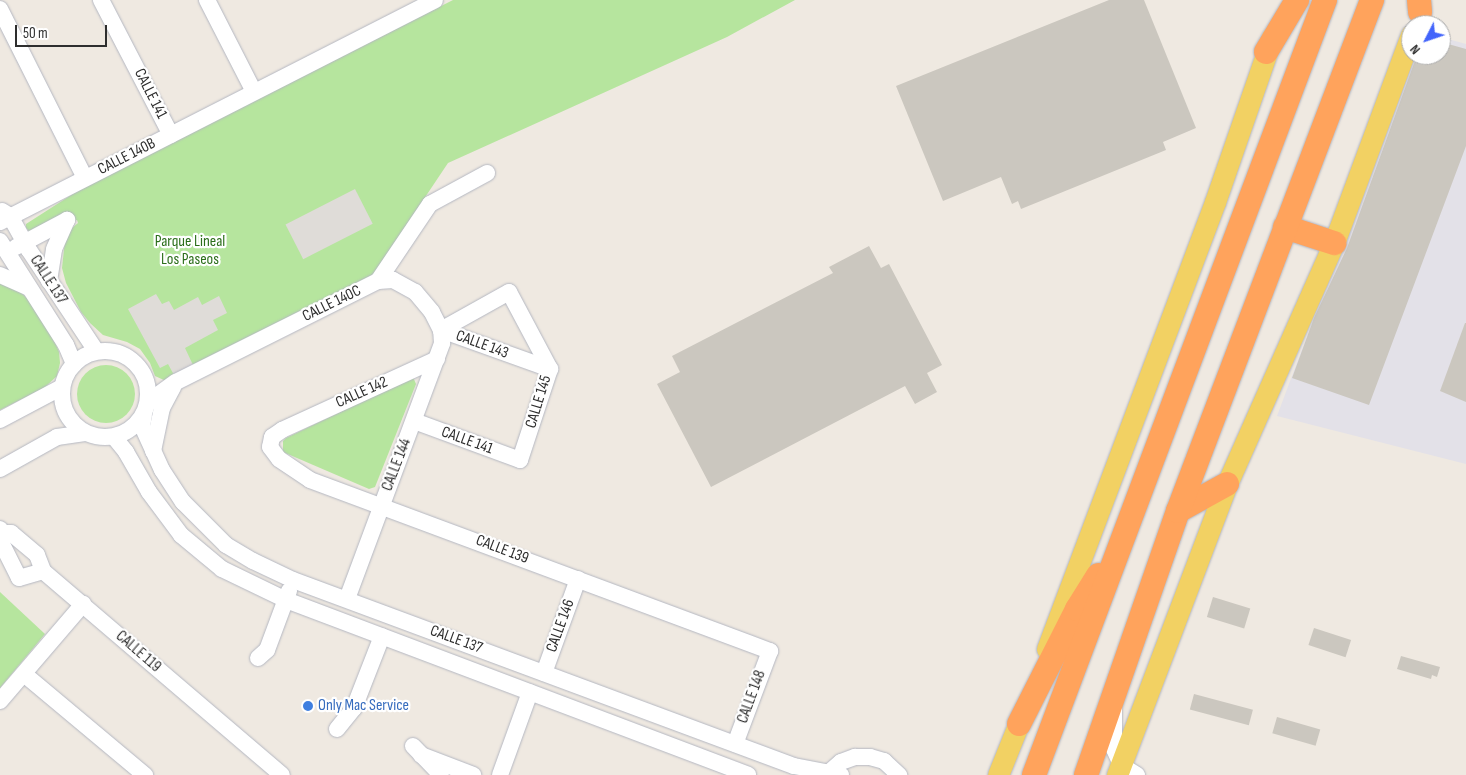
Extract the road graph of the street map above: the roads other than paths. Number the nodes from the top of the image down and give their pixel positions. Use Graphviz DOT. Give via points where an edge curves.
graph roads {
  1 [pos="101,0"];
  2 [pos="208,0"];
  3 [pos="1288,0"];
  4 [pos="1297,0"];
  5 [pos="425,2"];
  6 [pos="1366,2"];
  7 [pos="1328,3"];
  8 [pos="0,9"];
  9 [pos="1266,52"];
  10 [pos="1401,62"];
  11 [pos="254,92"];
  12 [pos="171,135"];
  13 [pos="486,173"];
  14 [pos="84,178"];
  15 [pos="4,216"];
  16 [pos="1285,227"];
  17 [pos="24,242"];
  18 [pos="1334,243"];
  19 [pos="2,250"];
  20 [pos="0,275"];
  21 [pos="49,281"];
  22 [pos="378,281"];
  23 [pos="29,288"];
  24 [pos="441,330"];
  25 [pos="96,351"];
  26 [pos="437,359"];
  27 [pos="74,364"];
  28 [pos="550,369"];
  29 [pos="176,382"];
  30 [pos="62,387"];
  31 [pos="146,408"];
  32 [pos="0,420"];
  33 [pos="414,421"];
  34 [pos="288,427"];
  35 [pos="85,433"];
  36 [pos="114,437"];
  37 [pos="153,451"];
  38 [pos="520,460"];
  39 [pos="0,469"];
  40 [pos="1228,484"];
  41 [pos="381,505"];
  42 [pos="1178,511"];
  43 [pos="1129,522"];
  44 [pos="1,531"];
  45 [pos="44,571"];
  46 [pos="578,579"];
  47 [pos="293,580"];
  48 [pos="347,599"];
  49 [pos="286,600"];
  50 [pos="83,604"];
  51 [pos="382,636"];
  52 [pos="463,642"];
  53 [pos="770,651"];
  54 [pos="258,658"];
  55 [pos="456,664"];
  56 [pos="544,673"];
  57 [pos="24,674"];
  58 [pos="530,692"];
  59 [pos="607,696"];
  60 [pos="1114,696"];
  61 [pos="0,701"];
  62 [pos="600,719"];
  63 [pos="1018,724"];
  64 [pos="337,729"];
  65 [pos="735,744"];
  66 [pos="723,771"];
  67 [pos="1125,772"];
  68 [pos="832,774"];
  69 [pos="146,775"];
  70 [pos="282,775"];
  71 [pos="440,775"];
  72 [pos="473,775"];
  73 [pos="500,775"];
  74 [pos="748,775"];
  75 [pos="899,775"];
  76 [pos="998,775"];
  77 [pos="1034,775"];
  78 [pos="1086,775"];
  1 -- 12 [label="street, CALLE 141"];
  2 -- 11 [label="street"];
  3 -- 9 [label="main road"];
  4 -- 9 [label="highway"];
  5 -- 11 [label="street, CALLE 140B"];
  6 -- 16 [label="highway"];
  7 -- 43 [label="highway"];
  8 -- 14 [label="street"];
  9 -- 63 [label="main road" via="1215,202"];
  10 -- 18 [label="main road"];
  11 -- 12 [label="street, CALLE 140B"];
  12 -- 14 [label="street, CALLE 140B"];
  13 -- 22 [label="street, CALLE 140C" via="430,204"];
  14 -- 15 [label="street, CALLE 140B"];
  15 -- 17 [label="street, CALLE 137"];
  16 -- 18 [label="highway"];
  16 -- 42 [label="highway"];
  17 -- 19 [label="street"];
  17 -- 21 [label="street, CALLE 137"];
  17 -- 21 [label="street" via="67,220 54,250"];
  18 -- 40 [label="main road"];
  19 -- 23 [label="street, CALLE 137"];
  20 -- 23 [label="street"];
  21 -- 25 [label="street, CALLE 137"];
  22 -- 24 [label="street, CALLE 143" via="393,280 408,286 432,312"];
  22 -- 29 [label="street, CALLE 140C"];
  23 -- 27 [label="street, CALLE 137" via="66,345"];
  24 -- 26 [label="street, CALLE 144" via="442,343"];
  24 -- 28 [label="street, CALLE 143"];
  24 -- 28 [label="street, CALLE 145" via="509,292"];
  25 -- 27 [label="street"];
  25 -- 31 [label="street" via="120,353 136,363 146,378 149,390"];
  26 -- 33 [label="street, CALLE 144"];
  26 -- 34 [label="street, CALLE 142"];
  27 -- 30 [label="street"];
  28 -- 38 [label="street, CALLE 145"];
  29 -- 31 [label="street, CALLE 140C"];
  29 -- 37 [label="street" via="162,408"];
  30 -- 32 [label="street"];
  30 -- 35 [label="street" via="66,414"];
  31 -- 36 [label="street" via="132,429"];
  31 -- 37 [label="street, CALLE 137" via="142,426"];
  33 -- 38 [label="street, CALLE 141"];
  33 -- 41 [label="street, CALLE 144"];
  34 -- 41 [label="street, CALLE 139" via="276,434 269,444 279,459 310,480"];
  35 -- 36 [label="street" via="101,438"];
  35 -- 39 [label="street" via="57,437"];
  36 -- 49 [label="street, CALLE 137" via="148,492 181,535 222,569"];
  37 -- 47 [label="street, CALLE 137" via="183,502 226,545"];
  40 -- 42 [label="highway"];
  40 -- 67 [label="main road"];
  41 -- 46 [label="street, CALLE 139"];
  41 -- 48 [label="street, CALLE 144"];
  42 -- 60 [label="highway"];
  43 -- 63 [label="highway" via="1077,609"];
  43 -- 77 [label="highway"];
  44 -- 45 [label="street, CALLE 119" via="11,533 37,556"];
  44 -- 45 [label="street" via="1,542 19,578"];
  45 -- 50 [label="street, CALLE 119"];
  46 -- 53 [label="street, CALLE 139"];
  46 -- 56 [label="street, CALLE 146"];
  47 -- 48 [label="street, CALLE 137"];
  47 -- 49 [label="street"];
  48 -- 52 [label="street, CALLE 137"];
  49 -- 51 [label="street, CALLE 137"];
  49 -- 54 [label="street" via="267,650"];
  50 -- 57 [label="street"];
  50 -- 70 [label="street, CALLE 119"];
  51 -- 55 [label="street, CALLE 137"];
  51 -- 64 [label="street" via="354,708"];
  52 -- 55 [label="street"];
  52 -- 56 [label="street, CALLE 137"];
  53 -- 65 [label="street, CALLE 148"];
  55 -- 58 [label="street, CALLE 137"];
  56 -- 59 [label="street, CALLE 137"];
  57 -- 61 [label="street"];
  57 -- 69 [label="street"];
  58 -- 62 [label="street, CALLE 137"];
  58 -- 73 [label="street"];
  59 -- 62 [label="street"];
  59 -- 65 [label="street, CALLE 137"];
  60 -- 67 [label="street" via="1114,749"];
  60 -- 78 [label="highway"];
  62 -- 66 [label="street, CALLE 137"];
  63 -- 76 [label="main road"];
  65 -- 68 [label="street, CALLE 137" via="794,766"];
  66 -- 74 [label="street, CALLE 137"];
  68 -- 75 [label="street" via="841,762 870,756 884,761"];
  71 -- 72 [label="street" via="417,750"];
}
